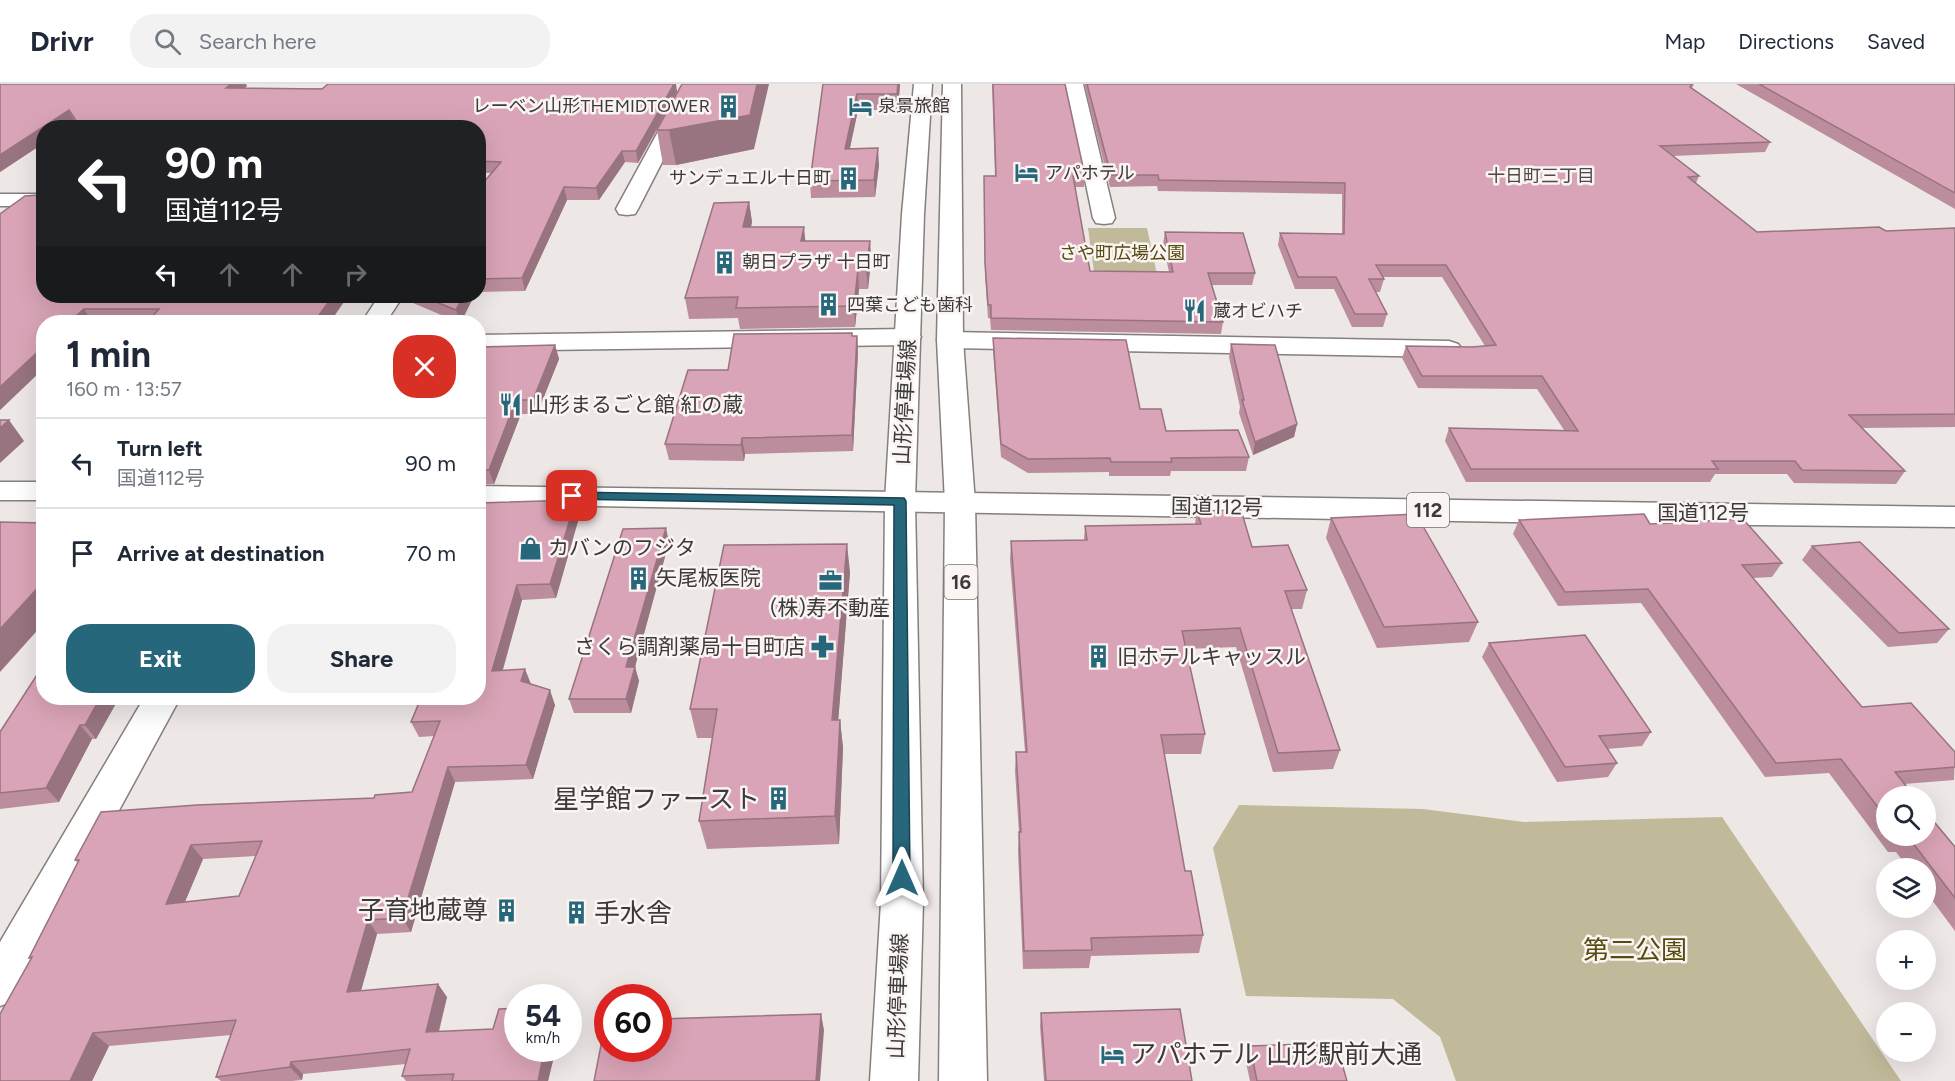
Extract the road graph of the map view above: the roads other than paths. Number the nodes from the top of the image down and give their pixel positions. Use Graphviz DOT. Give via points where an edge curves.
graph roads {
  1 [pos="693,84"];
  2 [pos="923,84"];
  3 [pos="952,84"];
  4 [pos="1074,84"];
  5 [pos="0,200"];
  6 [pos="36,200"];
  7 [pos="627,208"];
  8 [pos="1104,218"];
  9 [pos="908,337"];
  10 [pos="950,340"];
  11 [pos="486,343"];
  12 [pos="1468,349"];
  13 [pos="0,491"];
  14 [pos="36,491"];
  15 [pos="486,495"];
  16 [pos="900,501"];
  17 [pos="960,503"];
  18 [pos="1955,517"];
  19 [pos="158,705"];
  20 [pos="0,985"];
  21 [pos="894,1081"];
  22 [pos="963,1081"];
  1 -- 7 [label="main road"];
  2 -- 9 [label="main road, 山形停車場線"];
  3 -- 10 [label="main road, 山形停車場線 / 16"];
  4 -- 8 [label="main road"];
  5 -- 6 [label="main road"];
  9 -- 11 [label="main road"];
  9 -- 16 [label="main road, 山形停車場線"];
  10 -- 12 [label="main road"];
  10 -- 17 [label="main road, 山形停車場線 / 16"];
  13 -- 14 [label="main road"];
  15 -- 16 [label="main road, 国道112号 / 112"];
  16 -- 17 [label="main road, 国道112号 / 112"];
  16 -- 21 [label="main road, 山形停車場線" via="902,902"];
  17 -- 18 [label="main road, 国道112号 / 112"];
  17 -- 22 [label="main road, 山形停車場線 / 16"];
  19 -- 20 [label="main road"];
}
